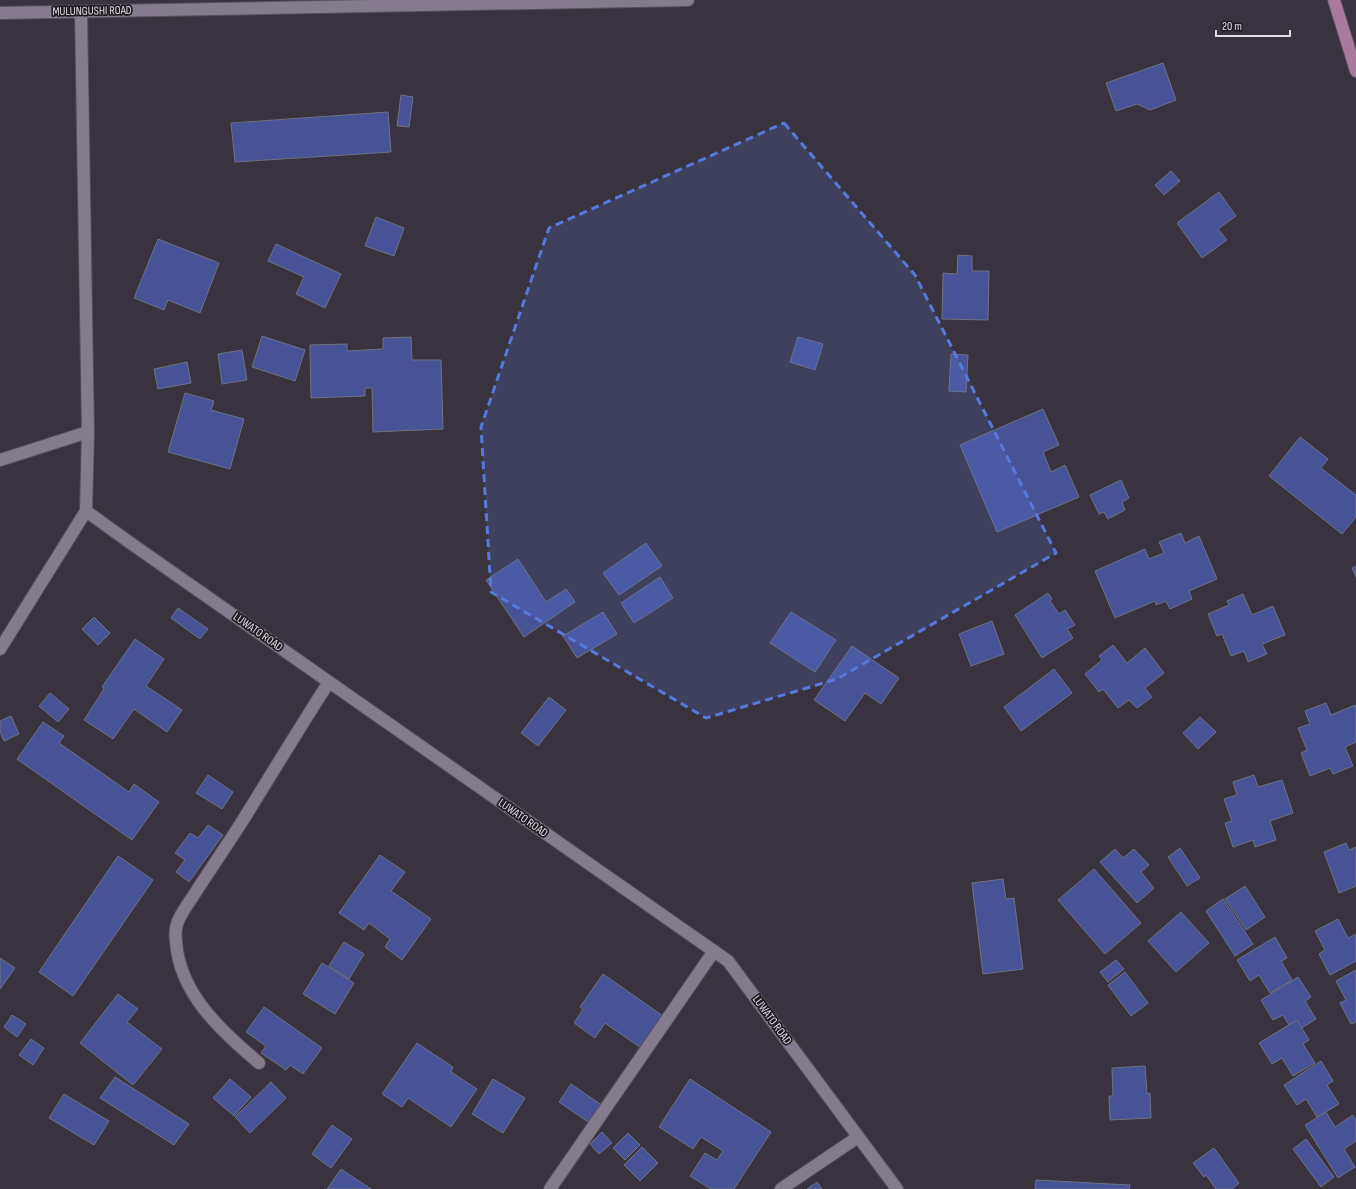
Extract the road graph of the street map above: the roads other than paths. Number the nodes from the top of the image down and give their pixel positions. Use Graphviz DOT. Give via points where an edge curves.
graph roads {
  1 [pos="688,0"];
  2 [pos="1334,0"];
  3 [pos="255,4"];
  4 [pos="81,12"];
  5 [pos="0,13"];
  6 [pos="1356,71"];
  7 [pos="88,432"];
  8 [pos="0,460"];
  9 [pos="86,511"];
  10 [pos="0,649"];
  11 [pos="329,682"];
  12 [pos="714,951"];
  13 [pos="259,1062"];
  14 [pos="858,1137"];
  15 [pos="550,1189"];
  16 [pos="781,1189"];
  17 [pos="897,1189"];
  1 -- 3 [label="street, MULUNGUSHI ROAD"];
  2 -- 6 [label="main road"];
  3 -- 4 [label="street, MULUNGUSHI ROAD"];
  4 -- 5 [label="street, MULUNGUSHI ROAD"];
  4 -- 7 [label="street"];
  7 -- 8 [label="street"];
  7 -- 9 [label="street"];
  9 -- 10 [label="street"];
  9 -- 11 [label="street, LUWATO ROAD"];
  11 -- 12 [label="street, LUWATO ROAD"];
  11 -- 13 [label="street" via="179,918 176,928 179,960 186,984 214,1020"];
  12 -- 14 [label="street, LUWATO ROAD" via="728,960"];
  12 -- 15 [label="street"];
  14 -- 16 [label="street"];
  14 -- 17 [label="street, LUWATO ROAD"];
}
